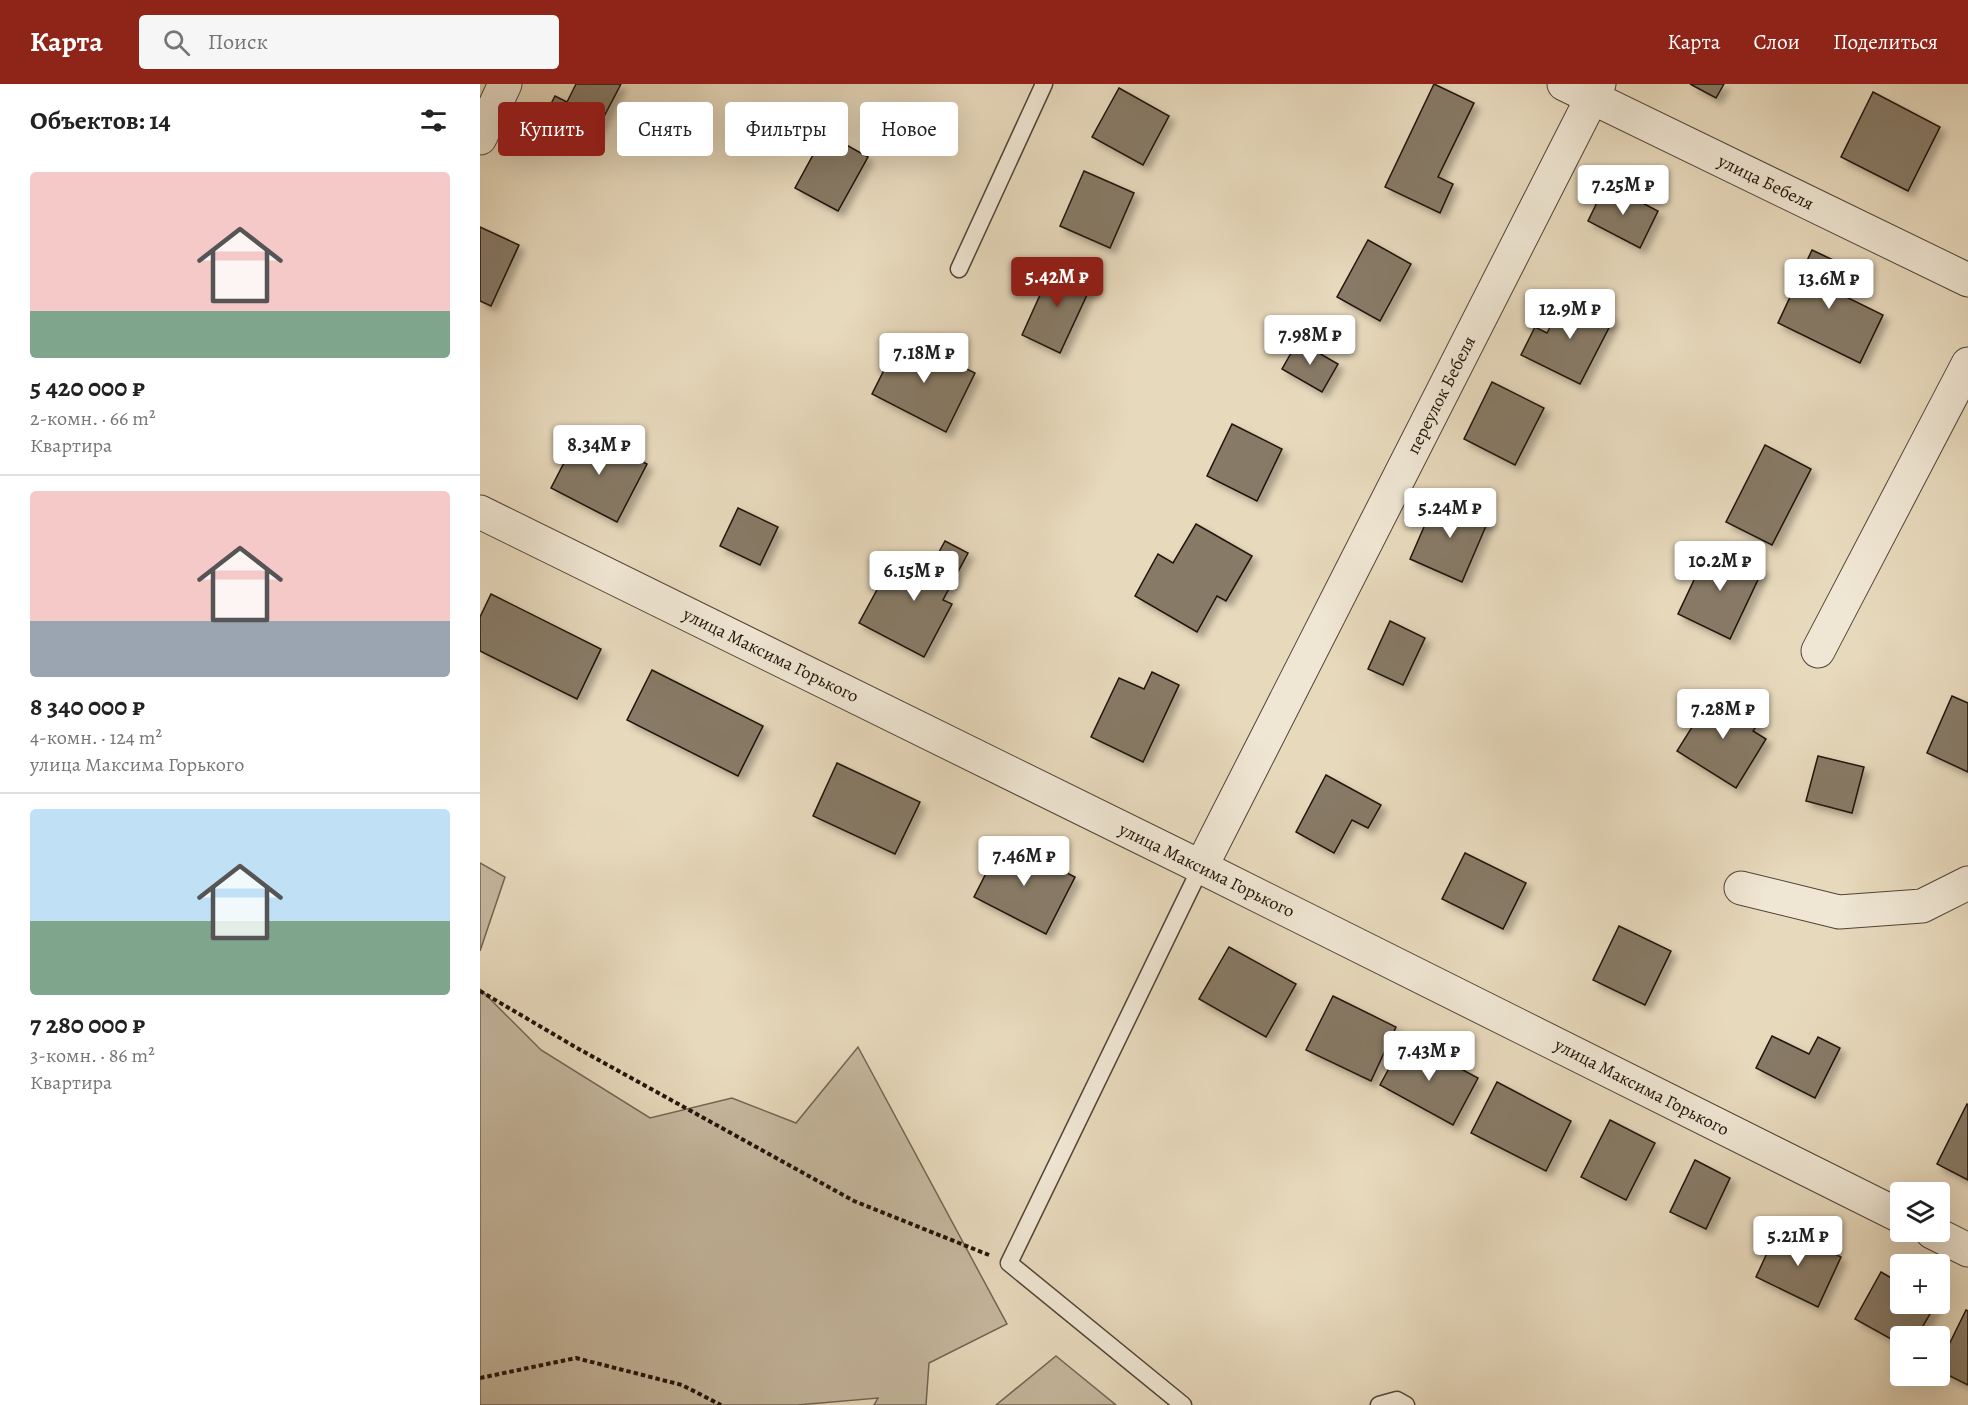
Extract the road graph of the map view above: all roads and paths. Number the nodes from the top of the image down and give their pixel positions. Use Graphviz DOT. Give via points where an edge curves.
graph roads {
  1 [pos="505,84"];
  2 [pos="1044,84"];
  3 [pos="1585,89"];
  4 [pos="480,138"];
  5 [pos="958,269"];
  6 [pos="1968,280"];
  7 [pos="1968,364"];
  8 [pos="480,512"];
  9 [pos="1818,651"];
  10 [pos="1201,867"];
  11 [pos="1968,884"];
  12 [pos="1741,888"];
  13 [pos="480,991"];
  14 [pos="1890,1211"];
  15 [pos="1950,1241"];
  16 [pos="1968,1250"];
  17 [pos="1009,1263"];
  18 [pos="480,1378"];
  19 [pos="721,1405"];
  20 [pos="1183,1405"];
  21 [pos="1379,1405"];
  22 [pos="1406,1405"];
  1 -- 4 [label="street"];
  2 -- 5 [label="lane"];
  3 -- 6 [label="street, улица Бебеля"];
  3 -- 10 [label="street, переулок Бебеля"];
  7 -- 9 [label="street"];
  8 -- 10 [label="street, улица Максима Горького"];
  10 -- 14 [label="street, улица Максима Горького"];
  10 -- 17 [label="lane"];
  11 -- 12 [label="street" via="1922,906 1839,912"];
  13 -- 17 [label="path" via="854,1201"];
  15 -- 16 [label="street"];
  17 -- 20 [label="lane"];
  18 -- 19 [label="path" via="576,1358 682,1385"];
  21 -- 22 [label="lane" via="1396,1400"];
}
